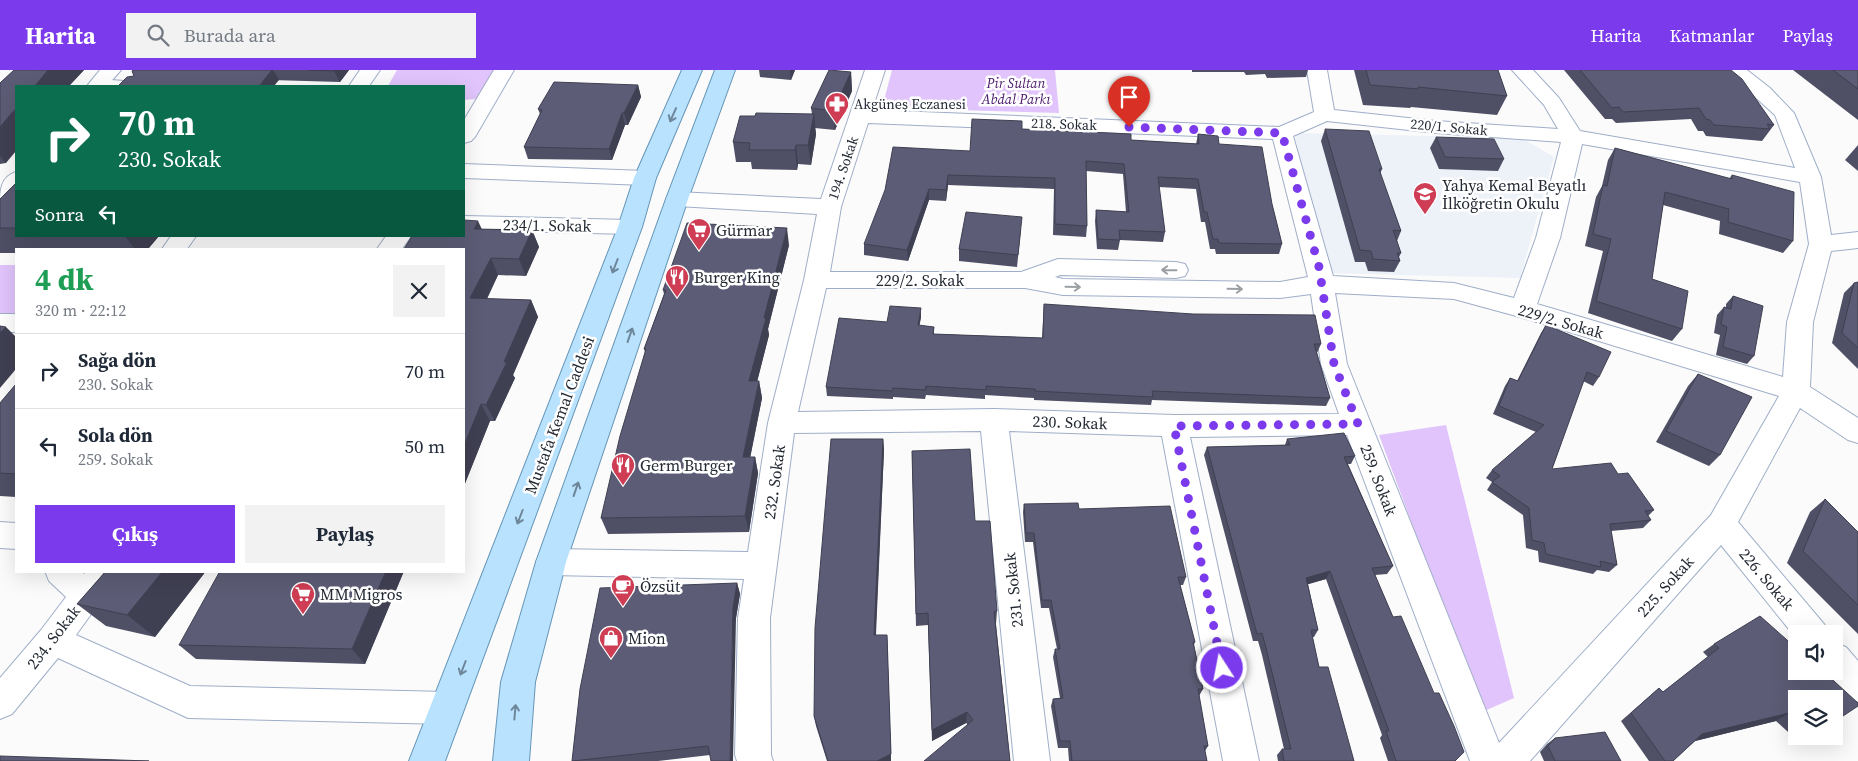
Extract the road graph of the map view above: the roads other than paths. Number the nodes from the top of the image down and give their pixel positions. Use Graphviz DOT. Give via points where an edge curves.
graph roads {
  1 [pos="370,70"];
  2 [pos="504,70"];
  3 [pos="692,70"];
  4 [pos="724,70"];
  5 [pos="875,70"];
  6 [pos="1317,70"];
  7 [pos="1522,70"];
  8 [pos="1735,70"];
  9 [pos="102,80"];
  10 [pos="125,85"];
  11 [pos="360,85"];
  12 [pos="1325,115"];
  13 [pos="860,116"];
  14 [pos="1282,133"];
  15 [pos="465,135"];
  16 [pos="1573,136"];
  17 [pos="465,171"];
  18 [pos="645,178"];
  19 [pos="1810,178"];
  20 [pos="15,180"];
  21 [pos="0,199"];
  22 [pos="677,199"];
  23 [pos="830,207"];
  24 [pos="465,223"];
  25 [pos="630,227"];
  26 [pos="183,237"];
  27 [pos="399,237"];
  28 [pos="1858,240"];
  29 [pos="1821,244"];
  30 [pos="175,248"];
  31 [pos="390,248"];
  32 [pos="816,280"];
  33 [pos="1321,284"];
  34 [pos="1523,309"];
  35 [pos="0,323"];
  36 [pos="15,323"];
  37 [pos="1796,391"];
  38 [pos="994,420"];
  39 [pos="782,423"];
  40 [pos="1358,424"];
  41 [pos="1174,426"];
  42 [pos="1858,432"];
  43 [pos="1722,524"];
  44 [pos="0,535"];
  45 [pos="15,536"];
  46 [pos="551,562"];
  47 [pos="762,566"];
  48 [pos="66,573"];
  49 [pos="95,583"];
  50 [pos="1806,625"];
  51 [pos="53,640"];
  52 [pos="1843,668"];
  53 [pos="1858,686"];
  54 [pos="0,702"];
  55 [pos="447,708"];
  56 [pos="427,761"];
  57 [pos="511,761"];
  58 [pos="755,761"];
  59 [pos="1032,761"];
  60 [pos="1241,761"];
  61 [pos="1488,761"];
  62 [pos="1506,761"];
  1 -- 11 [label="street"];
  2 -- 15 [label="street"];
  3 -- 18 [label="main road, Mustafa Kemal Caddesi, one-way"];
  4 -- 22 [label="main road"];
  5 -- 13 [label="street, 194. Sokak"];
  6 -- 12 [label="street"];
  7 -- 16 [label="street" via="1552,102"];
  8 -- 19 [label="street" via="1784,113"];
  9 -- 10 [label="street"];
  12 -- 14 [label="street, 218. Sokak"];
  12 -- 16 [label="street, 220/1. Sokak" via="1436,127"];
  13 -- 14 [label="street, 218. Sokak"];
  13 -- 23 [label="street, 194. Sokak"];
  14 -- 33 [label="street, 259. Sokak"];
  16 -- 19 [label="street, 220/1. Sokak"];
  16 -- 34 [label="street" via="1548,238"];
  17 -- 18 [label="street"];
  18 -- 25 [label="main road, Mustafa Kemal Caddesi"];
  19 -- 29 [label="street"];
  20 -- 21 [label="street"];
  22 -- 23 [label="street, 194. Sokak"];
  46 -- 22 [label="main road, one-way"];
  23 -- 32 [label="street, 232. Sokak"];
  24 -- 25 [label="street, 234/1. Sokak"];
  25 -- 55 [label="main road, Mustafa Kemal Caddesi, one-way"];
  26 -- 30 [label="street"];
  27 -- 31 [label="street"];
  28 -- 29 [label="street"];
  29 -- 37 [label="street" via="1800,322"];
  32 -- 33 [label="street, 229/2. Sokak" via="1025,280 1063,287 1280,290"];
  32 -- 39 [label="street, 232. Sokak"];
  33 -- 34 [label="street, 229/2. Sokak" via="1454,291"];
  33 -- 40 [label="street, 259. Sokak" via="1334,364"];
  34 -- 37 [label="street, 229/2. Sokak"];
  35 -- 36 [label="street"];
  37 -- 42 [label="street, 229/2. Sokak"];
  37 -- 43 [label="street, 225. Sokak"];
  38 -- 39 [label="street, 230. Sokak"];
  38 -- 41 [label="street, 230. Sokak"];
  38 -- 59 [label="street, 231. Sokak"];
  39 -- 47 [label="street, 232. Sokak"];
  40 -- 41 [label="street, 230. Sokak"];
  40 -- 61 [label="street, 259. Sokak"];
  41 -- 60 [label="street"];
  43 -- 50 [label="street, 226. Sokak"];
  43 -- 62 [label="street, 225. Sokak"];
  44 -- 45 [label="street"];
  46 -- 47 [label="street"];
  57 -- 46 [label="main road, one-way" via="518,682"];
  47 -- 58 [label="street, 232. Sokak" via="754,618 752,755"];
  48 -- 49 [label="street"];
  49 -- 51 [label="street, 234. Sokak"];
  51 -- 54 [label="street, 234. Sokak"];
  51 -- 55 [label="street" via="188,702"];
  52 -- 53 [label="street"];
  55 -- 56 [label="main road, Mustafa Kemal Caddesi"];
}
